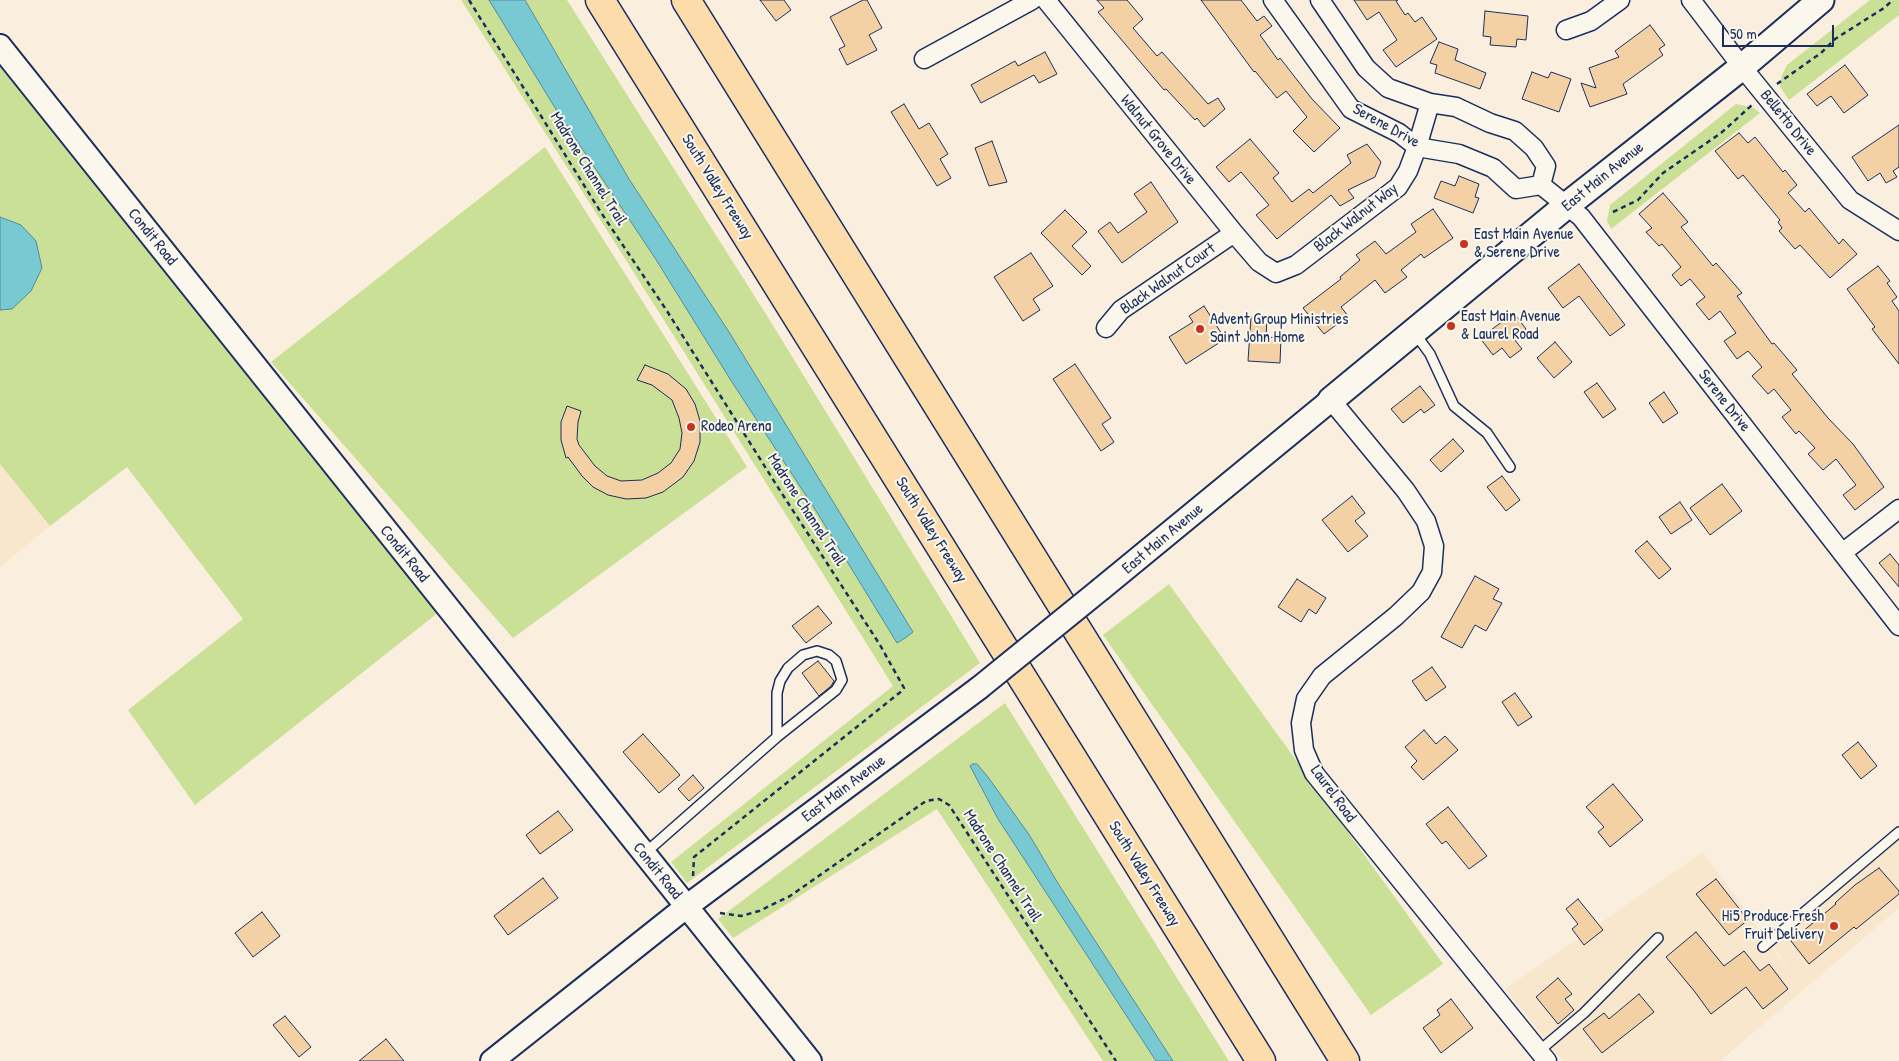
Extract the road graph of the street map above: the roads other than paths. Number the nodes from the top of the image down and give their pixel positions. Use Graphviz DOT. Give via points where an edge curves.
graph roads {
  1 [pos="600,0"];
  2 [pos="686,0"];
  3 [pos="1032,0"];
  4 [pos="1046,0"];
  5 [pos="1273,0"];
  6 [pos="1320,0"];
  7 [pos="1620,0"];
  8 [pos="1691,0"];
  9 [pos="1821,0"];
  10 [pos="1566,30"];
  11 [pos="0,46"];
  12 [pos="924,58"];
  13 [pos="1742,67"];
  14 [pos="1430,103"];
  15 [pos="1417,147"];
  16 [pos="1541,185"];
  17 [pos="1566,206"];
  18 [pos="1899,231"];
  19 [pos="1234,233"];
  20 [pos="1276,273"];
  21 [pos="1106,328"];
  22 [pos="1414,332"];
  23 [pos="1331,400"];
  24 [pos="1510,467"];
  25 [pos="1899,509"];
  26 [pos="1842,553"];
  27 [pos="1899,626"];
  28 [pos="777,737"];
  29 [pos="1899,832"];
  30 [pos="644,854"];
  31 [pos="686,907"];
  32 [pos="1658,938"];
  33 [pos="1763,947"];
  34 [pos="1543,1056"];
  35 [pos="492,1061"];
  36 [pos="810,1061"];
  37 [pos="1261,1061"];
  38 [pos="1345,1061"];
  1 -- 37 [label="highway, South Valley Freeway"];
  2 -- 38 [label="highway"];
  3 -- 12 [label="street"];
  4 -- 19 [label="street, Walnut Grove Drive"];
  5 -- 15 [label="street, Serene Drive" via="1350,109 1399,133"];
  6 -- 14 [label="street" via="1366,68 1388,88"];
  7 -- 10 [label="street" via="1591,21"];
  8 -- 13 [label="street, Belletto Drive"];
  9 -- 13 [label="main road, East Main Avenue"];
  11 -- 30 [label="street, Condit Road"];
  13 -- 17 [label="main road, East Main Avenue"];
  13 -- 18 [label="street, Belletto Drive" via="1850,200"];
  14 -- 15 [label="street, Black Walnut Way"];
  14 -- 16 [label="street" via="1456,107 1515,131 1534,148 1546,166"];
  15 -- 16 [label="street, Serene Drive" via="1459,154 1493,168 1516,189"];
  15 -- 20 [label="street, Black Walnut Way" via="1398,187 1296,265"];
  16 -- 17 [label="street, Serene Drive"];
  17 -- 22 [label="main road, East Main Avenue"];
  17 -- 26 [label="street, Serene Drive" via="1581,217"];
  19 -- 20 [label="street, Walnut Grove Drive" via="1259,262"];
  19 -- 21 [label="street, Black Walnut Court" via="1121,310"];
  22 -- 23 [label="main road, East Main Avenue"];
  22 -- 24 [label="lane" via="1430,354 1454,406 1486,434"];
  23 -- 31 [label="street, East Main Avenue, bridge" via="979,688"];
  23 -- 34 [label="street, Laurel Road" via="1406,491 1426,521 1434,546 1432,572 1421,592 1396,616 1322,676 1306,699 1301,723 1304,750 1314,774"];
  25 -- 26 [label="street"];
  26 -- 27 [label="street, Serene Drive"];
  28 -- 28 [label="lane" via="836,690 842,680 836,661 829,655 817,651 803,656 788,668 777,693"];
  28 -- 30 [label="lane"];
  29 -- 33 [label="lane"];
  30 -- 31 [label="street, Condit Road"];
  31 -- 35 [label="street, East Main Avenue"];
  31 -- 36 [label="street, Condit Road"];
  32 -- 34 [label="lane"];
}
